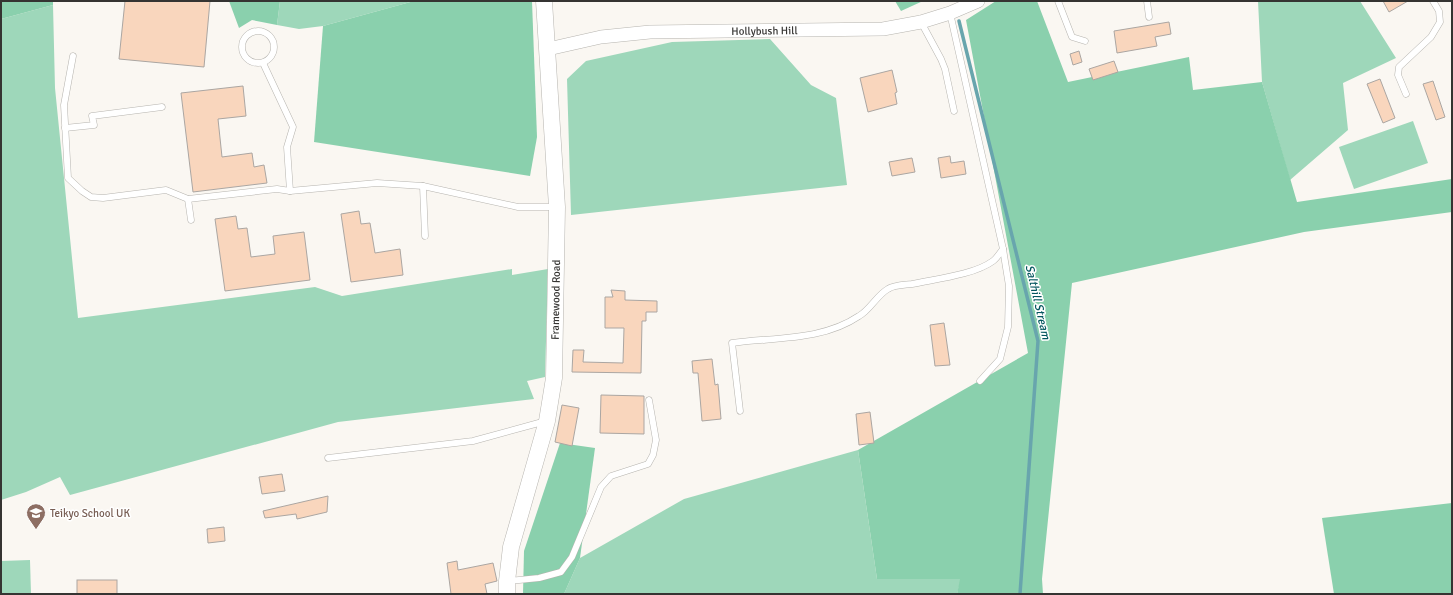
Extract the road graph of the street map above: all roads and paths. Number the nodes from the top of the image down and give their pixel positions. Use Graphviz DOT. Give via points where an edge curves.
graph roads {
  1 [pos="544,1"];
  2 [pos="978,1"];
  3 [pos="1058,1"];
  4 [pos="1147,1"];
  5 [pos="1433,1"];
  6 [pos="950,13"];
  7 [pos="1149,17"];
  8 [pos="921,22"];
  9 [pos="1085,42"];
  10 [pos="548,49"];
  11 [pos="73,56"];
  12 [pos="263,63"];
  13 [pos="1406,94"];
  14 [pos="162,107"];
  15 [pos="954,111"];
  16 [pos="65,128"];
  17 [pos="423,186"];
  18 [pos="290,191"];
  19 [pos="91,198"];
  20 [pos="188,199"];
  21 [pos="88,204"];
  22 [pos="557,207"];
  23 [pos="191,220"];
  24 [pos="425,236"];
  25 [pos="1003,249"];
  26 [pos="980,381"];
  27 [pos="649,400"];
  28 [pos="740,411"];
  29 [pos="548,421"];
  30 [pos="328,458"];
  31 [pos="507,588"];
  1 -- 10 [label="street, Framewood Road"];
  2 -- 6 [label="street, Hollybush Hill"];
  3 -- 9 [label="lane" via="1072,37"];
  4 -- 7 [label="lane"];
  5 -- 13 [label="lane" via="1439,11 1440,22 1431,37 1399,67 1398,75"];
  6 -- 8 [label="street, Hollybush Hill"];
  6 -- 25 [label="lane"];
  8 -- 10 [label="street, Hollybush Hill" via="884,29 650,32 601,37"];
  8 -- 15 [label="lane" via="945,69"];
  10 -- 22 [label="street, Framewood Road"];
  11 -- 16 [label="lane" via="64,105"];
  12 -- 12 [label="lane" via="272,56 274,45 264,32 254,32 245,37 242,52 252,63"];
  12 -- 18 [label="lane" via="293,127 287,147"];
  14 -- 16 [label="lane" via="92,116 94,124"];
  16 -- 19 [label="lane" via="68,178"];
  17 -- 18 [label="lane" via="377,183"];
  17 -- 22 [label="lane" via="518,207"];
  17 -- 24 [label="lane"];
  18 -- 20 [label="lane" via="276,189"];
  19 -- 20 [label="lane" via="166,190"];
  19 -- 21 [label="lane"];
  20 -- 23 [label="lane"];
  22 -- 29 [label="street, Framewood Road" via="554,378"];
  25 -- 26 [label="lane" via="1009,286 1008,327 1000,359"];
  25 -- 28 [label="lane" via="994,260 963,274 888,288 860,316 837,327 791,338 732,343"];
  27 -- 31 [label="lane" via="656,440 648,464 611,476 601,487 572,557 561,572"];
  29 -- 30 [label="lane" via="473,441"];
  29 -- 31 [label="street, Framewood Road" via="511,547"];
}
